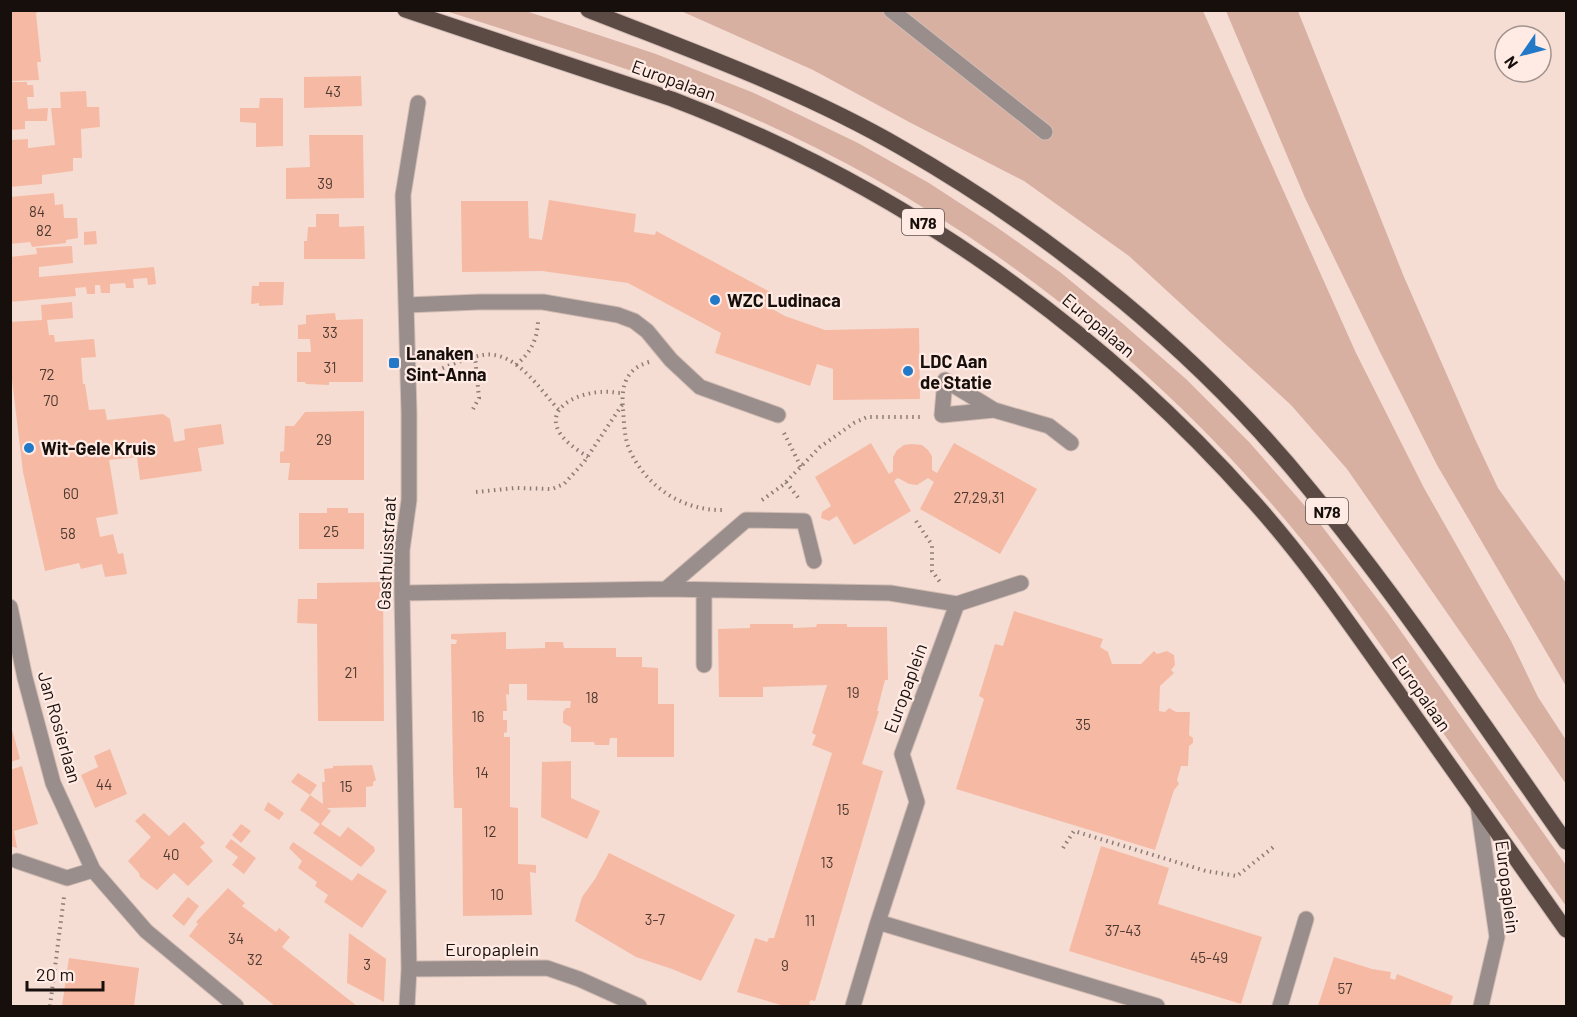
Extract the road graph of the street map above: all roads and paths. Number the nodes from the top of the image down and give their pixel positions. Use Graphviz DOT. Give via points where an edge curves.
graph roads {
  1 [pos="405,10"];
  2 [pos="588,10"];
  3 [pos="891,10"];
  4 [pos="418,103"];
  5 [pos="1045,132"];
  6 [pos="537,302"];
  7 [pos="407,305"];
  8 [pos="475,357"];
  9 [pos="668,357"];
  10 [pos="516,365"];
  11 [pos="408,382"];
  12 [pos="622,393"];
  13 [pos="622,405"];
  14 [pos="473,409"];
  15 [pos="559,410"];
  16 [pos="993,410"];
  17 [pos="778,415"];
  18 [pos="921,417"];
  19 [pos="1071,443"];
  20 [pos="588,458"];
  21 [pos="801,467"];
  22 [pos="476,492"];
  23 [pos="756,503"];
  24 [pos="735,509"];
  25 [pos="916,521"];
  26 [pos="814,561"];
  27 [pos="1021,583"];
  28 [pos="666,589"];
  29 [pos="704,590"];
  30 [pos="402,593"];
  31 [pos="957,604"];
  32 [pos="10,607"];
  33 [pos="704,665"];
  34 [pos="1478,806"];
  35 [pos="1566,842"];
  36 [pos="1276,845"];
  37 [pos="1063,848"];
  38 [pos="17,861"];
  39 [pos="93,870"];
  40 [pos="67,878"];
  41 [pos="1306,919"];
  42 [pos="878,922"];
  43 [pos="1566,930"];
  44 [pos="409,969"];
  45 [pos="50,1006"];
  46 [pos="236,1006"];
  47 [pos="407,1006"];
  48 [pos="639,1006"];
  49 [pos="853,1006"];
  50 [pos="1157,1006"];
  51 [pos="1280,1006"];
  52 [pos="1481,1006"];
  1 -- 34 [label="main road, Europalaan / N78" via="672,99 756,134 891,203 962,247 1053,312 1152,396 1254,502 1333,600"];
  2 -- 35 [label="main road, Europalaan / N78" via="750,73 900,147 1030,231 1131,310 1228,399 1309,489 1383,584"];
  3 -- 5 [label="street"];
  4 -- 7 [label="street, Gasthuisstraat" via="403,195"];
  6 -- 7 [label="street"];
  6 -- 9 [label="street" via="604,311 634,321"];
  6 -- 10 [label="path" via="535,342"];
  7 -- 11 [label="street, Gasthuisstraat"];
  8 -- 10 [label="path" via="494,355"];
  8 -- 11 [label="path"];
  8 -- 14 [label="path" via="479,398"];
  9 -- 12 [label="path" via="638,366 628,375"];
  9 -- 17 [label="street" via="700,387"];
  10 -- 15 [label="path"];
  11 -- 30 [label="street, Gasthuisstraat" via="409,501 402,550"];
  12 -- 13 [label="path"];
  12 -- 15 [label="path" via="589,394"];
  13 -- 20 [label="path"];
  13 -- 24 [label="path" via="628,445 654,484 684,504"];
  15 -- 20 [label="path" via="556,424 561,435"];
  16 -- 19 [label="street" via="1049,426"];
  17 -- 21 [label="path"];
  18 -- 21 [label="path" via="867,417 835,435"];
  20 -- 22 [label="path" via="564,484 552,489"];
  21 -- 23 [label="path"];
  25 -- 31 [label="path" via="932,546 932,571"];
  26 -- 28 [label="street" via="804,521 746,519"];
  27 -- 31 [label="street"];
  28 -- 29 [label="street"];
  28 -- 30 [label="street"];
  29 -- 31 [label="street" via="890,592"];
  29 -- 33 [label="street"];
  30 -- 44 [label="street, Gasthuisstraat"];
  31 -- 42 [label="street, Europaplein" via="902,754 917,802"];
  32 -- 39 [label="street, Jan Rosierlaan" via="53,783"];
  34 -- 43 [label="main road, Europalaan / N78"];
  34 -- 52 [label="street, Europaplein" via="1497,937"];
  36 -- 37 [label="path" via="1237,876 1206,871 1074,831"];
  38 -- 40 [label="street"];
  39 -- 40 [label="street"];
  39 -- 46 [label="street, Jan Rosierlaan" via="146,931"];
  40 -- 45 [label="path"];
  41 -- 51 [label="street"];
  42 -- 49 [label="street, Europaplein"];
  42 -- 50 [label="street"];
  44 -- 47 [label="street, Gasthuisstraat"];
  44 -- 48 [label="street, Europaplein" via="547,968"];
}
